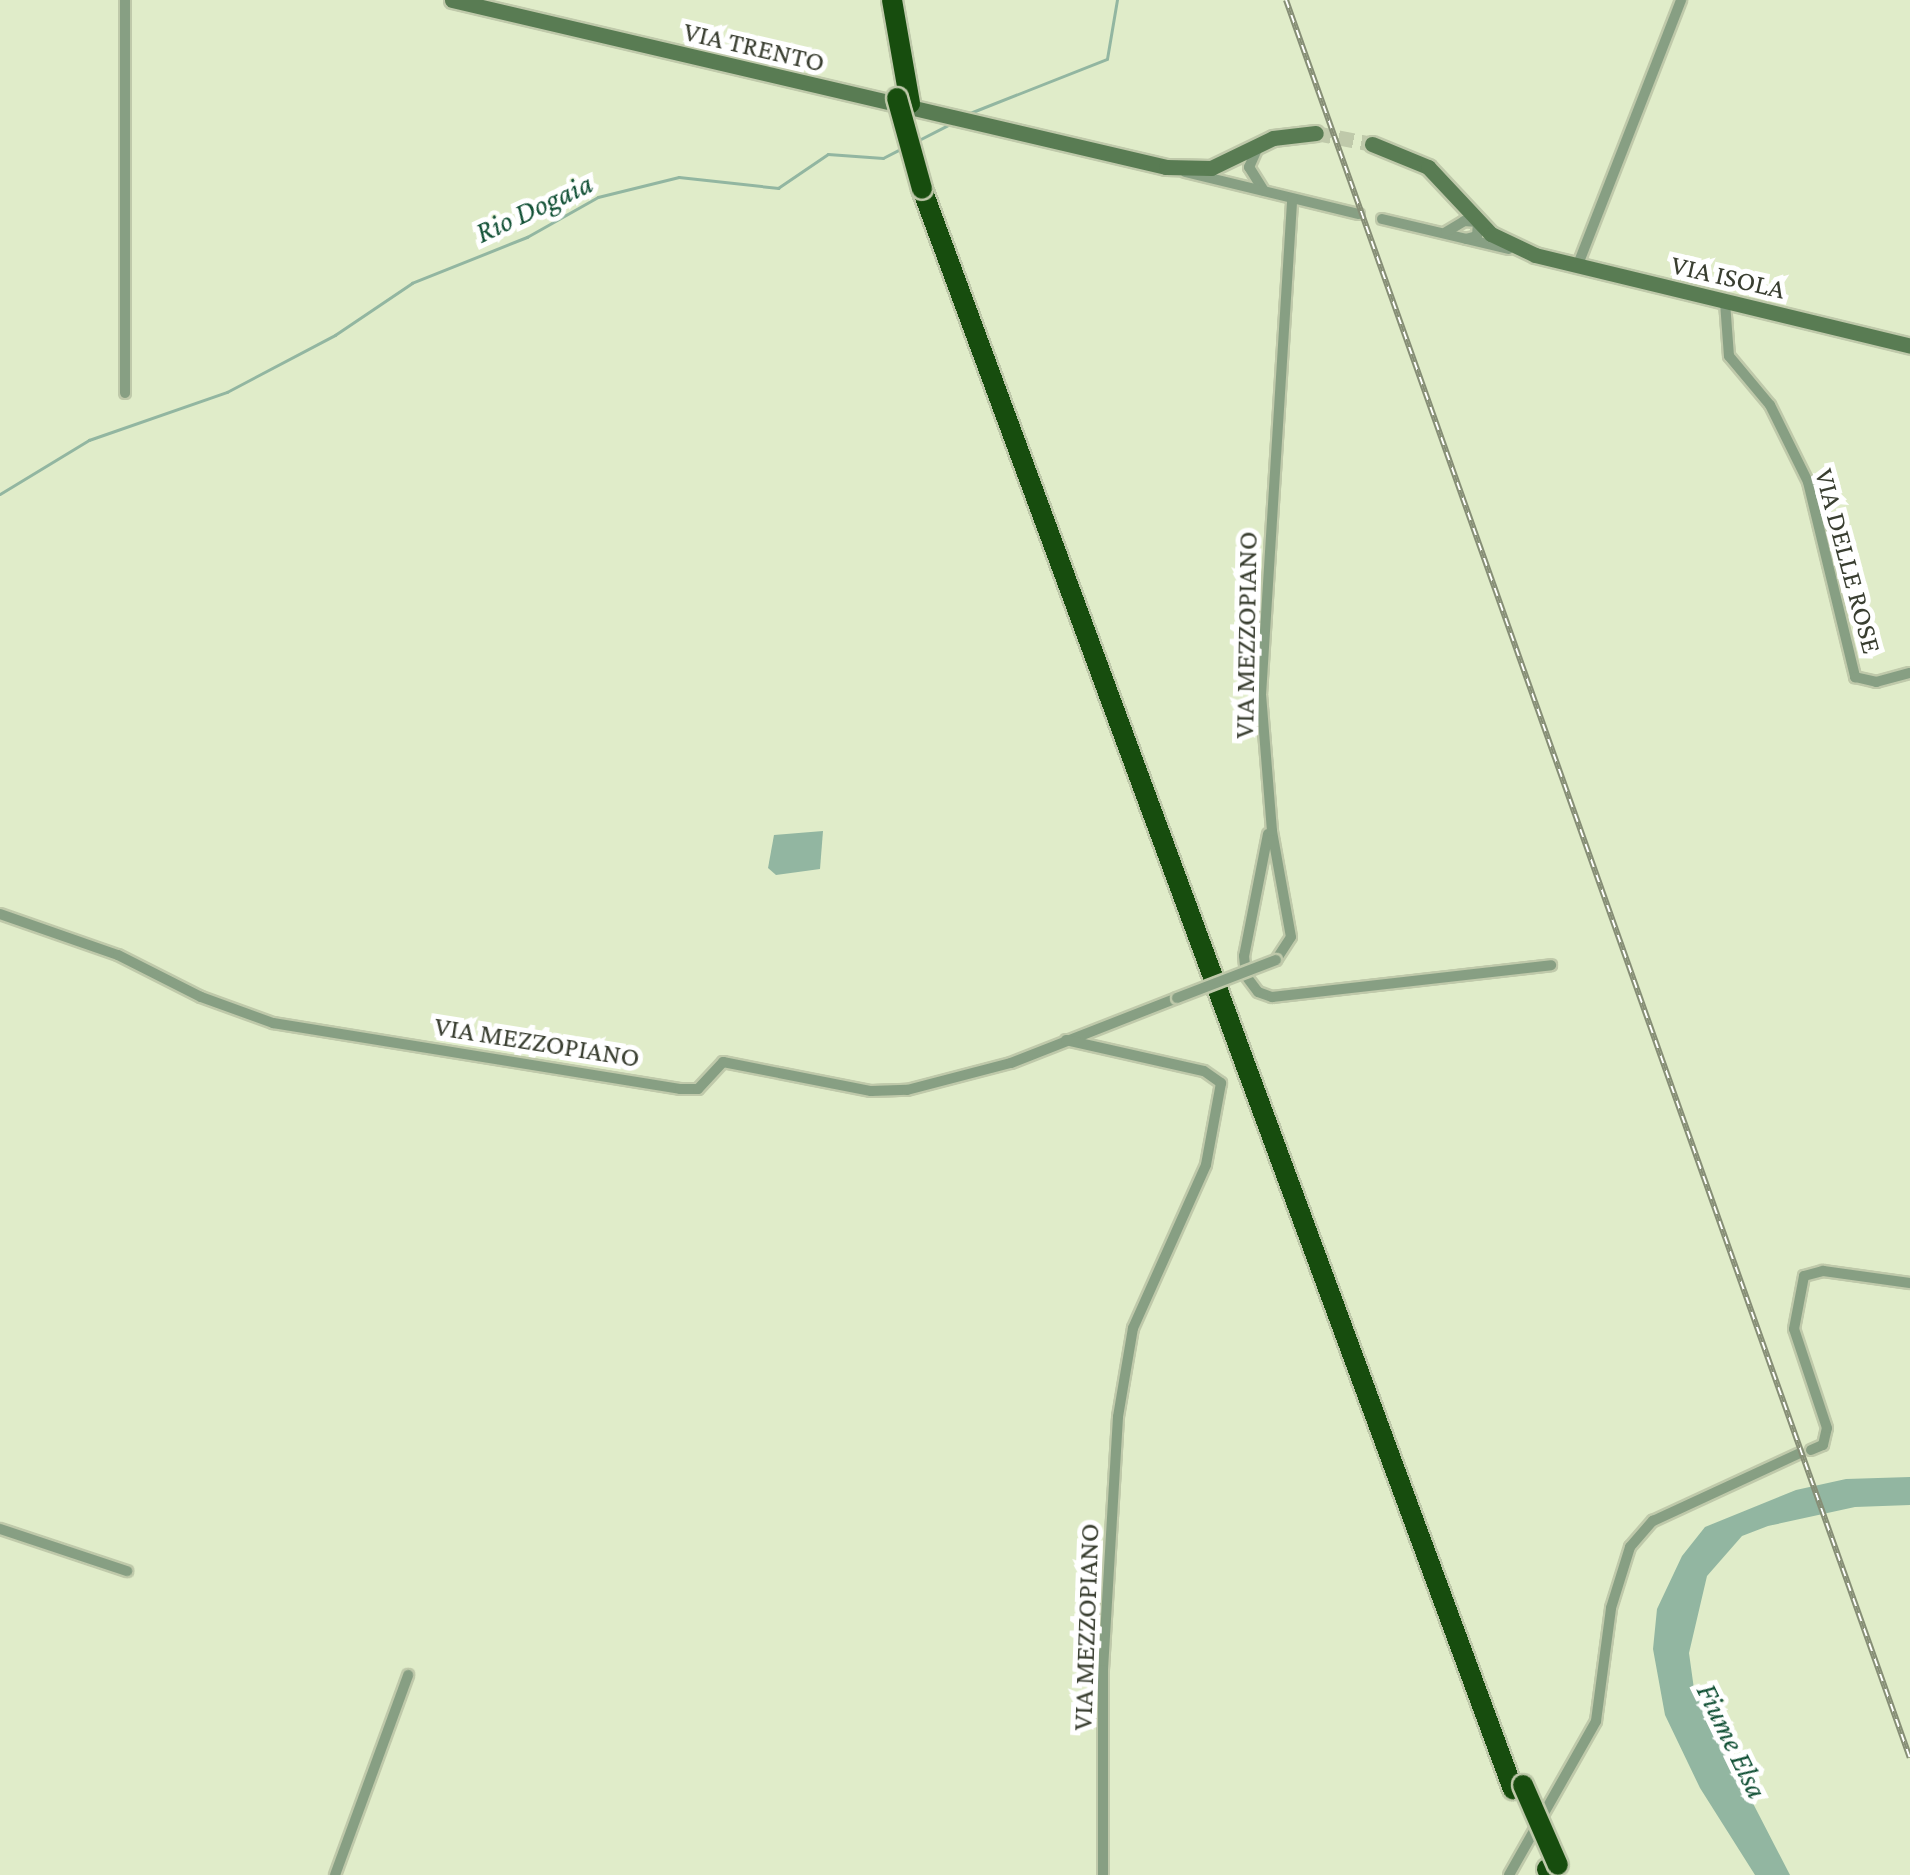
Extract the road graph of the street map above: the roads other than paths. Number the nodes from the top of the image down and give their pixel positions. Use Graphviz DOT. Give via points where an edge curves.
graph roads {
  1 [pos="125,0"];
  2 [pos="452,0"];
  3 [pos="881,0"];
  4 [pos="892,0"];
  5 [pos="1681,0"];
  6 [pos="904,100"];
  7 [pos="1316,133"];
  8 [pos="1372,144"];
  9 [pos="1260,146"];
  10 [pos="1234,161"];
  11 [pos="1166,168"];
  12 [pos="1247,181"];
  13 [pos="1454,196"];
  14 [pos="1292,199"];
  15 [pos="1359,214"];
  16 [pos="1382,219"];
  17 [pos="1478,222"];
  18 [pos="1461,232"];
  19 [pos="1535,255"];
  20 [pos="1577,267"];
  21 [pos="1725,302"];
  22 [pos="1910,346"];
  23 [pos="125,393"];
  24 [pos="1910,673"];
  25 [pos="1270,808"];
  26 [pos="0,914"];
  27 [pos="1551,965"];
  28 [pos="1065,1040"];
  29 [pos="1910,1283"];
  30 [pos="1811,1450"];
  31 [pos="1798,1454"];
  32 [pos="0,1529"];
  33 [pos="127,1571"];
  34 [pos="408,1675"];
  35 [pos="1554,1871"];
  36 [pos="335,1875"];
  37 [pos="1103,1875"];
  38 [pos="1509,1875"];
  1 -- 23 [label="street"];
  2 -- 11 [label="street, VIA TRENTO"];
  3 -- 6 [label="highway"];
  4 -- 6 [label="highway"];
  5 -- 20 [label="street"];
  6 -- 35 [label="highway, bridge" via="928,188"];
  7 -- 9 [label="street" via="1288,134"];
  8 -- 13 [label="street, VIA ISOLA" via="1412,157"];
  9 -- 10 [label="street"];
  9 -- 12 [label="street"];
  10 -- 11 [label="street"];
  10 -- 12 [label="street"];
  10 -- 12 [label="street" via="1231,174"];
  11 -- 12 [label="street"];
  12 -- 14 [label="street"];
  13 -- 17 [label="street, VIA ISOLA"];
  13 -- 18 [label="street"];
  14 -- 15 [label="street"];
  14 -- 25 [label="street, VIA MEZZOPIANO" via="1261,696"];
  16 -- 18 [label="street, VIA ISOLA"];
  17 -- 18 [label="street, VIA ISOLA"];
  17 -- 18 [label="street" via="1477,236"];
  17 -- 19 [label="street, VIA ISOLA"];
  18 -- 19 [label="street, VIA ISOLA"];
  19 -- 20 [label="street, VIA ISOLA"];
  20 -- 21 [label="street, VIA ISOLA"];
  21 -- 22 [label="street, VIA ISOLA"];
  21 -- 24 [label="street, VIA DELLE ROSE" via="1729,356 1770,405 1808,482 1855,677 1876,682"];
  25 -- 27 [label="street" via="1244,956 1246,976 1258,992 1272,996"];
  25 -- 28 [label="street, VIA MEZZOPIANO, bridge" via="1291,937 1276,960"];
  26 -- 28 [label="street, VIA MEZZOPIANO" via="118,954 202,998 274,1023 680,1089 698,1088 718,1063 735,1062 890,1092 984,1071"];
  28 -- 37 [label="street, VIA MEZZOPIANO" via="1204,1071 1221,1083 1206,1165 1133,1328 1118,1417 1103,1670"];
  29 -- 30 [label="street" via="1823,1270 1804,1276 1794,1329 1828,1428 1822,1445"];
  31 -- 38 [label="street" via="1641,1531 1622,1563 1596,1721"];
  32 -- 33 [label="street"];
  34 -- 36 [label="street"];
}
